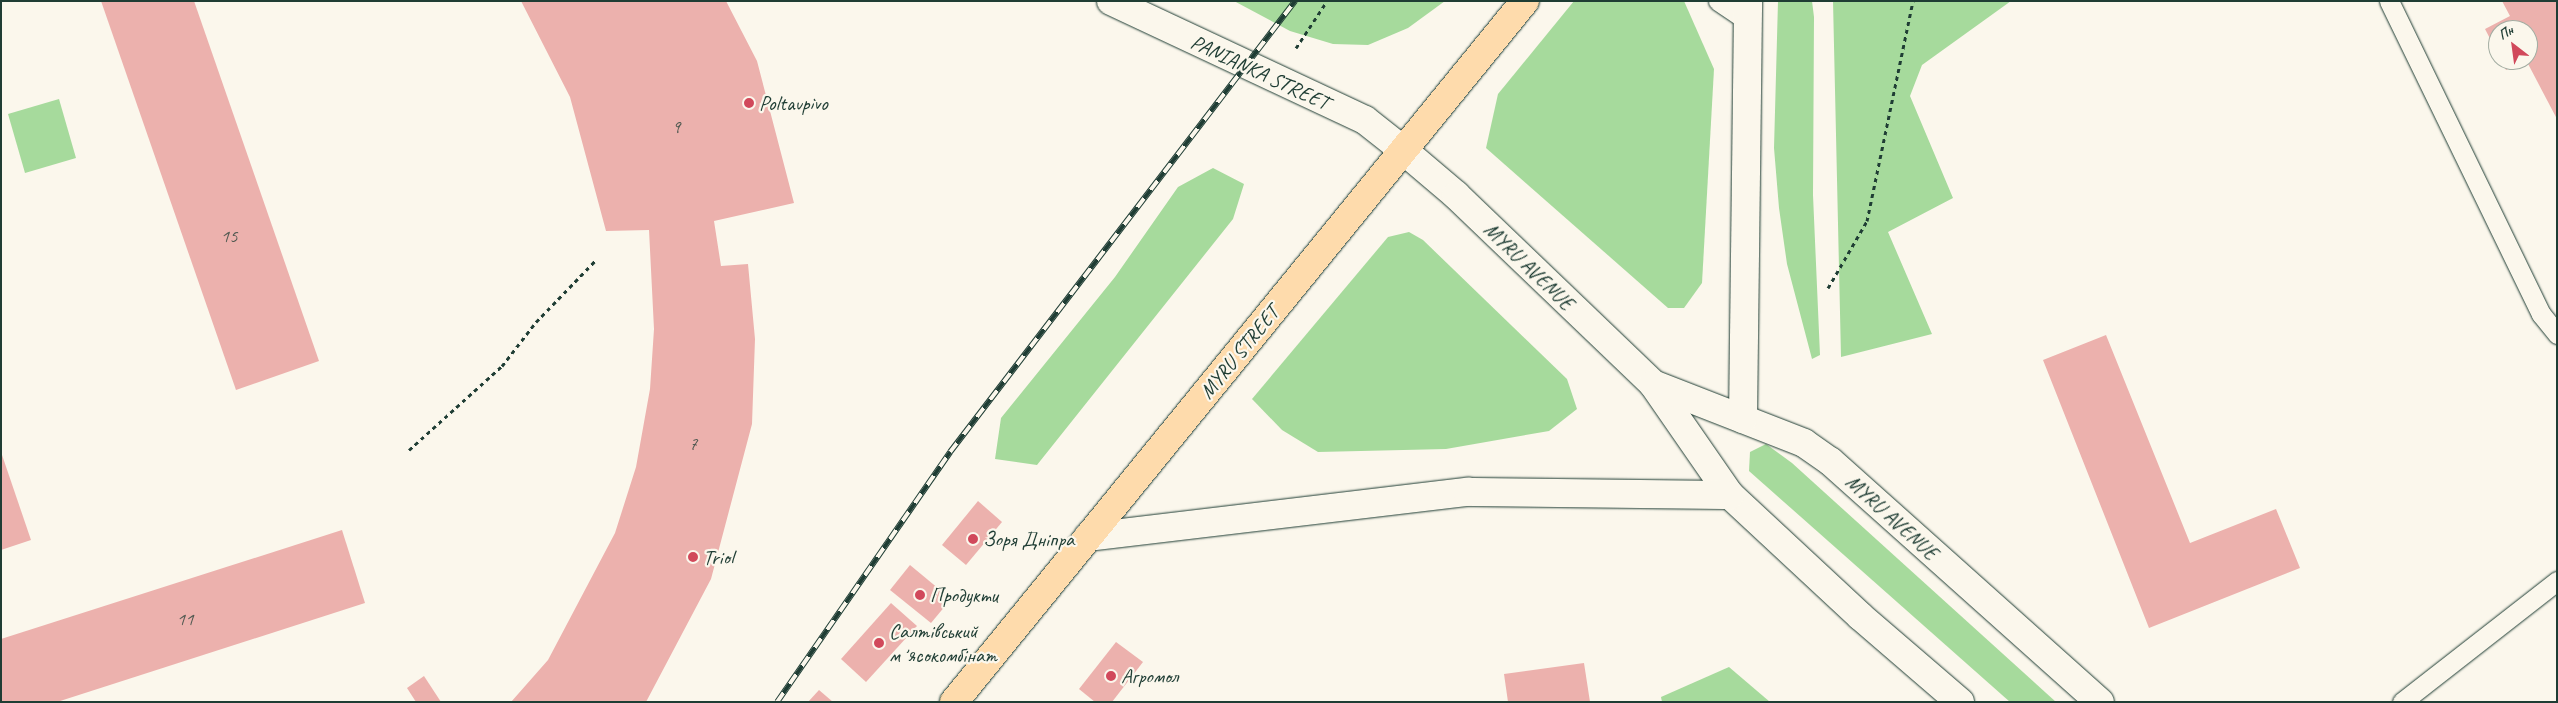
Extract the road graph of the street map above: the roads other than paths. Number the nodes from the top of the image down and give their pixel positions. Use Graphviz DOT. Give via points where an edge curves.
graph roads {
  1 [pos="1111,1"];
  2 [pos="1525,1"];
  3 [pos="1718,1"];
  4 [pos="2389,1"];
  5 [pos="1748,11"];
  6 [pos="1403,150"];
  7 [pos="2557,334"];
  8 [pos="1653,384"];
  9 [pos="1742,419"];
  10 [pos="1730,495"];
  11 [pos="1088,537"];
  12 [pos="2557,582"];
  13 [pos="954,702"];
  14 [pos="1960,702"];
  15 [pos="2100,702"];
  16 [pos="2402,702"];
  1 -- 6 [label="main road, PANIANKA STREET" via="1365,120"];
  2 -- 6 [label="main road, MYRU STREET"];
  3 -- 5 [label="lane"];
  4 -- 7 [label="lane" via="2541,314"];
  5 -- 9 [label="main road"];
  6 -- 8 [label="main road, MYRU AVENUE" via="1456,195"];
  6 -- 11 [label="main road, MYRU STREET"];
  8 -- 9 [label="main road, MYRU AVENUE"];
  8 -- 10 [label="main road, MYRU AVENUE"];
  9 -- 15 [label="main road, MYRU AVENUE" via="1804,443 1830,461"];
  10 -- 11 [label="main road" via="1468,492"];
  10 -- 14 [label="main road, MYRU AVENUE" via="1860,616"];
  11 -- 13 [label="main road, MYRU STREET"];
  12 -- 16 [label="lane"];
}
